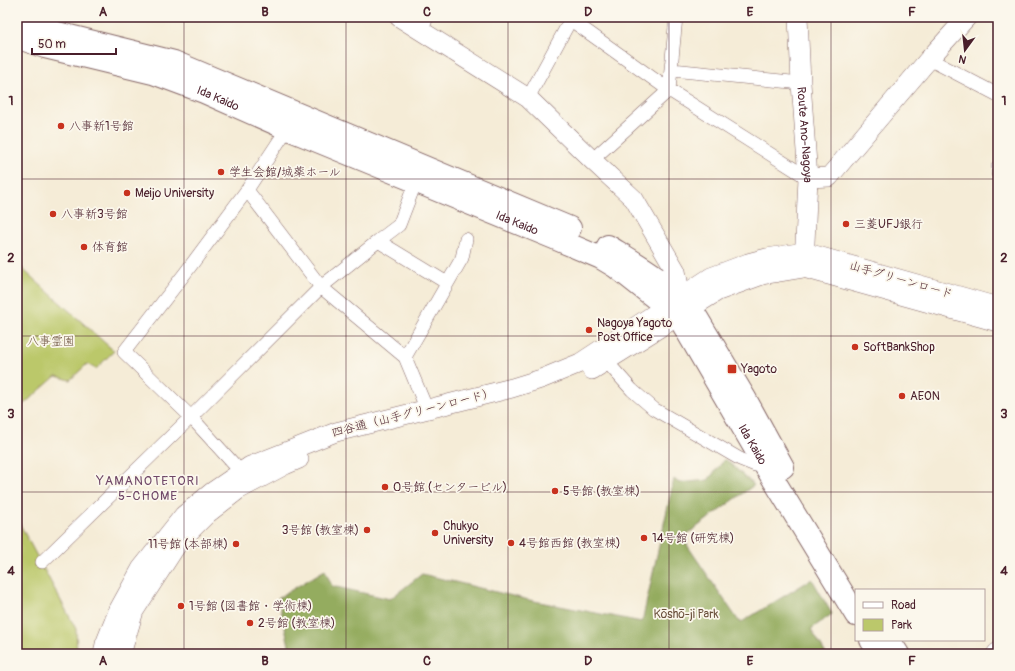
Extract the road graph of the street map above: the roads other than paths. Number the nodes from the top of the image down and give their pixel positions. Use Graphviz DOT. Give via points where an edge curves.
graph roads {
  1 [pos="399,17"];
  2 [pos="676,17"];
  3 [pos="798,17"];
  4 [pos="967,17"];
  5 [pos="17,18"];
  6 [pos="571,19"];
  7 [pos="50,23"];
  8 [pos="424,24"];
  9 [pos="17,36"];
  10 [pos="929,58"];
  11 [pos="672,70"];
  12 [pos="801,83"];
  13 [pos="669,90"];
  14 [pos="998,95"];
  15 [pos="528,98"];
  16 [pos="292,122"];
  17 [pos="592,160"];
  18 [pos="998,167"];
  19 [pos="998,173"];
  20 [pos="808,178"];
  21 [pos="416,181"];
  22 [pos="247,190"];
  23 [pos="466,238"];
  24 [pos="378,241"];
  25 [pos="804,260"];
  26 [pos="446,283"];
  27 [pos="321,287"];
  28 [pos="679,307"];
  29 [pos="998,307"];
  30 [pos="998,322"];
  31 [pos="405,357"];
  32 [pos="606,361"];
  33 [pos="427,410"];
  34 [pos="191,417"];
  35 [pos="764,464"];
  36 [pos="241,472"];
  37 [pos="42,562"];
  38 [pos="857,589"];
  39 [pos="855,613"];
  40 [pos="872,641"];
  41 [pos="890,641"];
  42 [pos="103,654"];
  43 [pos="121,654"];
  44 [pos="880,654"];
  45 [pos="898,654"];
  1 -- 8 [label="street"];
  2 -- 11 [label="street"];
  3 -- 12 [label="street, Route Ano-Nagoya"];
  4 -- 10 [label="street"];
  5 -- 7 [label="highway, Ida Kaido" via="28,24"];
  6 -- 13 [label="street"];
  6 -- 15 [label="street"];
  7 -- 16 [label="highway, Ida Kaido" via="174,62"];
  8 -- 15 [label="street"];
  9 -- 16 [label="highway, Ida Kaido" via="45,47 152,73"];
  10 -- 14 [label="street"];
  10 -- 20 [label="street" via="829,177"];
  11 -- 12 [label="street"];
  11 -- 13 [label="street"];
  12 -- 20 [label="street, Route Ano-Nagoya"];
  13 -- 17 [label="street"];
  13 -- 20 [label="street"];
  15 -- 17 [label="street"];
  16 -- 21 [label="highway, Ida Kaido"];
  16 -- 22 [label="street"];
  16 -- 28 [label="highway, Ida Kaido" via="560,224 608,246 638,265"];
  17 -- 28 [label="street" via="634,199 676,270"];
  18 -- 19 [label="street"];
  20 -- 25 [label="street, Route Ano-Nagoya"];
  21 -- 24 [label="street" via="399,225"];
  21 -- 28 [label="highway, Ida Kaido" via="601,258 616,267 640,288"];
  22 -- 27 [label="street"];
  22 -- 34 [label="street" via="124,352"];
  23 -- 26 [label="street" via="462,258"];
  24 -- 26 [label="street"];
  24 -- 27 [label="street"];
  25 -- 28 [label="street" via="748,262 711,277"];
  25 -- 29 [label="street, 山手グリーンロード"];
  25 -- 30 [label="street, 山手グリーンロード"];
  26 -- 31 [label="street"];
  27 -- 31 [label="street"];
  27 -- 34 [label="street"];
  28 -- 32 [label="street"];
  28 -- 33 [label="street, 四谷通（山手グリーンロード）" via="580,363 512,388"];
  28 -- 35 [label="highway, Ida Kaido"];
  28 -- 38 [label="highway, Ida Kaido" via="746,400 790,481"];
  31 -- 33 [label="street"];
  32 -- 35 [label="street" via="632,390 654,409 740,459 755,465"];
  32 -- 43 [label="street" via="584,375 515,401 340,443 285,465 238,490 207,514 178,543 134,611"];
  33 -- 36 [label="street, 四谷通（山手グリーンロード）" via="336,432 250,466"];
  34 -- 36 [label="street"];
  34 -- 37 [label="street"];
  35 -- 39 [label="highway, Ida Kaido"];
  36 -- 42 [label="street, 四谷通（山手グリーンロード）" via="184,515 141,569 119,610"];
  40 -- 44 [label="highway"];
  41 -- 45 [label="highway"];
}
